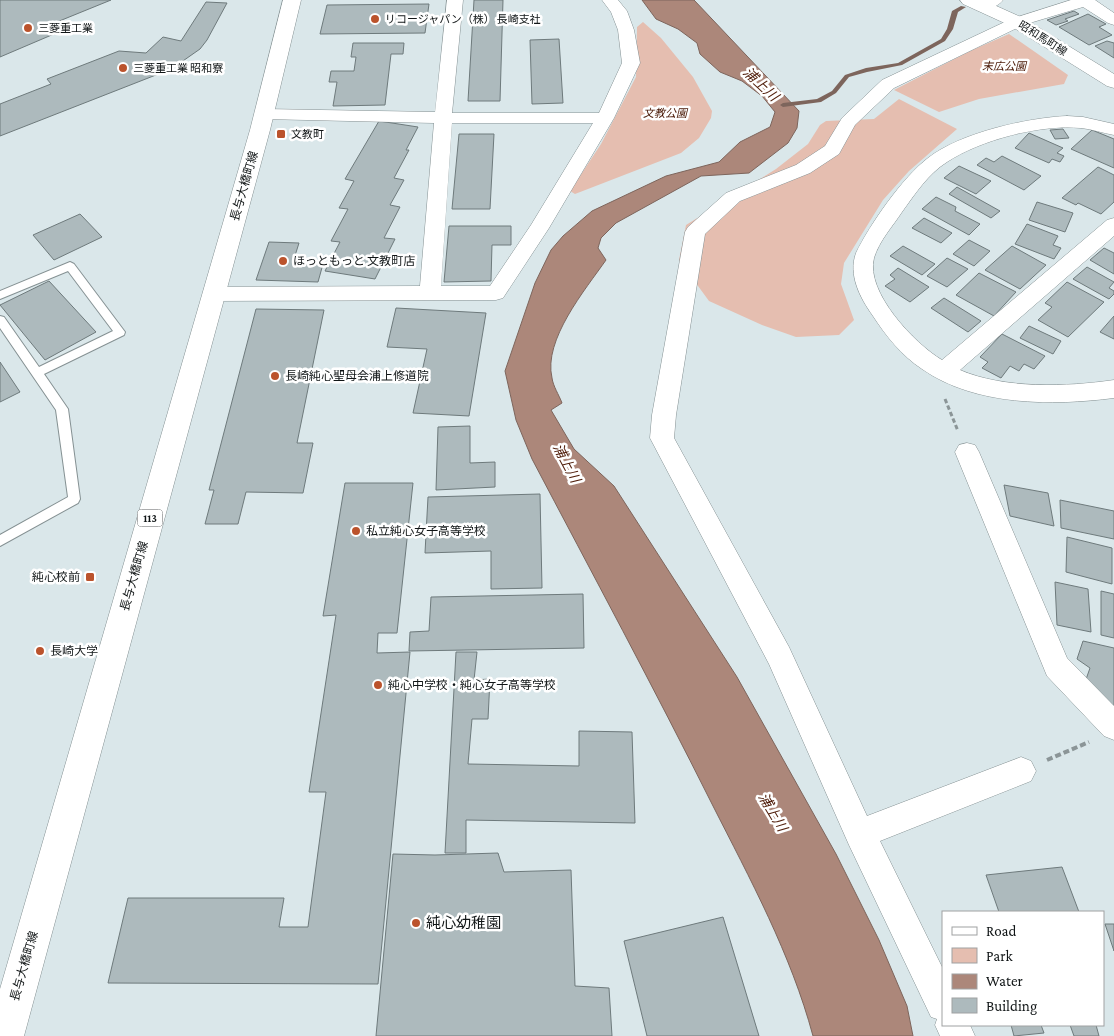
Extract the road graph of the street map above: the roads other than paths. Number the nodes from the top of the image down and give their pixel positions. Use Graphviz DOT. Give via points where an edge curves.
graph roads {
  1 [pos="292,0"];
  2 [pos="455,0"];
  3 [pos="610,0"];
  4 [pos="1086,0"];
  5 [pos="982,2"];
  6 [pos="1114,20"];
  7 [pos="1017,22"];
  8 [pos="1114,82"];
  9 [pos="264,114"];
  10 [pos="443,118"];
  11 [pos="605,118"];
  12 [pos="1114,130"];
  13 [pos="1114,224"];
  14 [pos="430,292"];
  15 [pos="214,294"];
  16 [pos="0,295"];
  17 [pos="0,320"];
  18 [pos="937,367"];
  19 [pos="37,373"];
  20 [pos="1114,388"];
  21 [pos="967,452"];
  22 [pos="0,541"];
  23 [pos="1106,732"];
  24 [pos="1021,771"];
  25 [pos="860,834"];
  26 [pos="942,1004"];
  27 [pos="5,1036"];
  1 -- 9 [label="main road, 長与大橋町線 / 113"];
  2 -- 10 [label="street"];
  3 -- 11 [label="street" via="619,11 626,30 631,62"];
  4 -- 6 [label="street"];
  4 -- 7 [label="street"];
  5 -- 7 [label="main road, 昭和馬町線"];
  7 -- 8 [label="main road, 昭和馬町線"];
  7 -- 25 [label="street" via="888,84 848,122 832,150 803,169 733,198 695,232 662,438 779,656"];
  9 -- 10 [label="street"];
  9 -- 15 [label="main road, 長与大橋町線 / 113"];
  10 -- 11 [label="street"];
  10 -- 14 [label="street"];
  11 -- 14 [label="street" via="540,228 496,293"];
  12 -- 18 [label="street" via="1092,123 1051,121 961,147 939,159 894,210 863,262 865,285 895,330"];
  13 -- 18 [label="street"];
  14 -- 15 [label="street"];
  15 -- 27 [label="main road, 長与大橋町線 / 113"];
  16 -- 19 [label="lane" via="70,266 120,332"];
  17 -- 19 [label="lane"];
  18 -- 20 [label="street" via="988,389 1096,392"];
  19 -- 22 [label="lane" via="62,409 74,499"];
  21 -- 23 [label="street" via="1057,667"];
  24 -- 25 [label="street"];
  25 -- 26 [label="street"];
}
